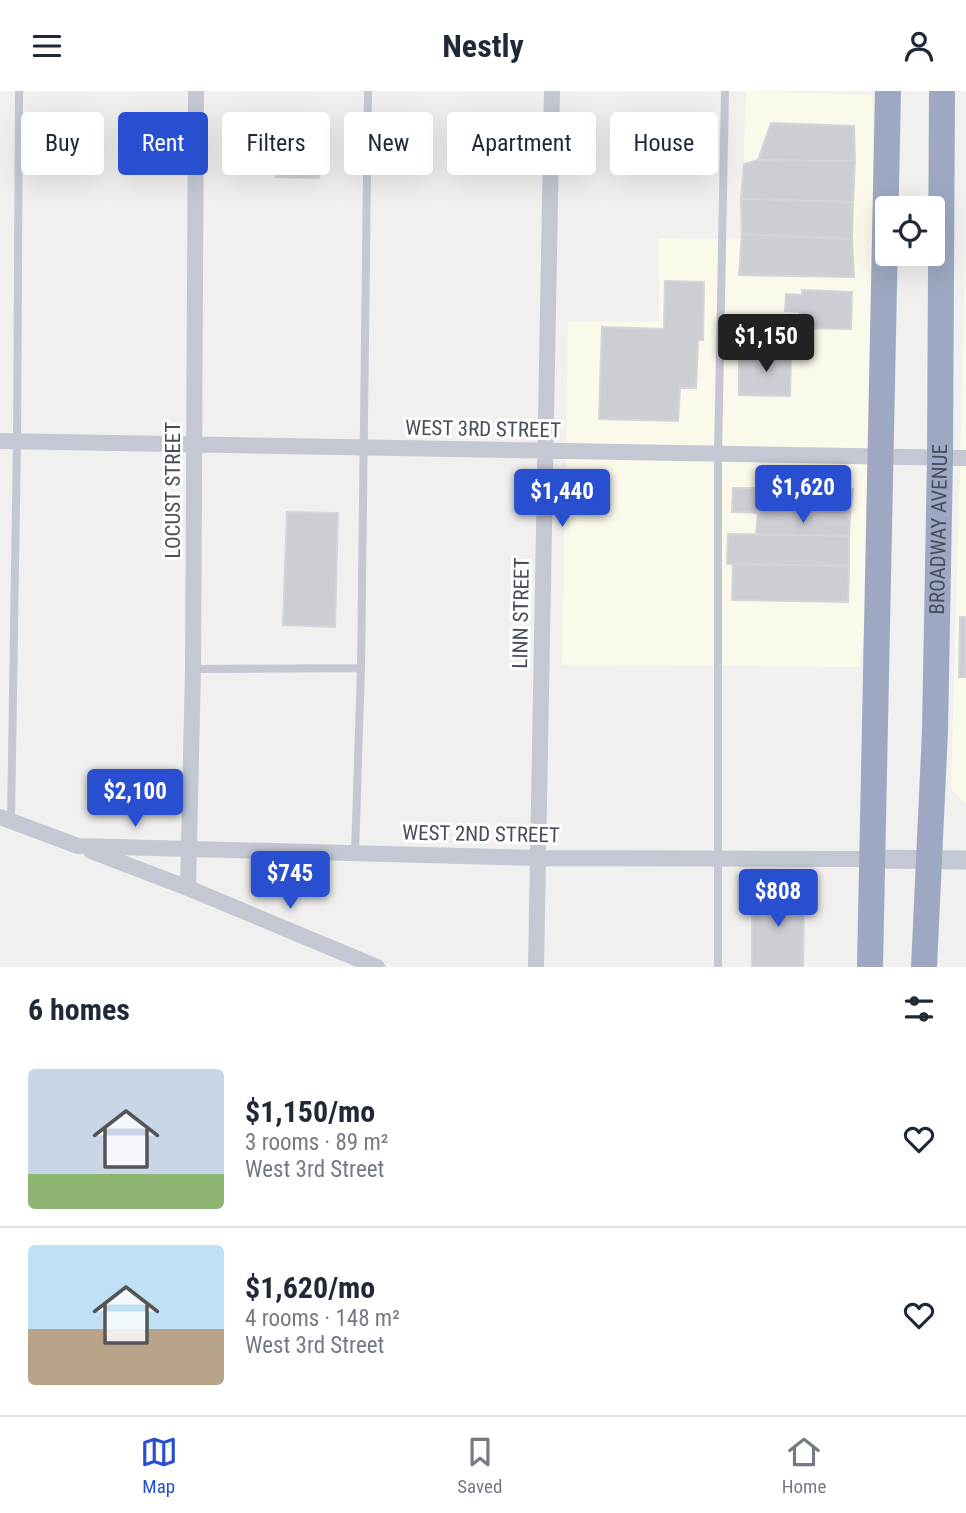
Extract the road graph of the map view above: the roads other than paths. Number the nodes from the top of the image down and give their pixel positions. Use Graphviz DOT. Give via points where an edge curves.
graph roads {
  1 [pos="19,91"];
  2 [pos="196,91"];
  3 [pos="368,91"];
  4 [pos="552,91"];
  5 [pos="726,91"];
  6 [pos="888,91"];
  7 [pos="942,91"];
  8 [pos="0,441"];
  9 [pos="17,441"];
  10 [pos="194,443"];
  11 [pos="364,447"];
  12 [pos="545,452"];
  13 [pos="718,454"];
  14 [pos="881,457"];
  15 [pos="953,458"];
  16 [pos="361,668"];
  17 [pos="193,669"];
  18 [pos="6,819"];
  19 [pos="78,846"];
  20 [pos="190,849"];
  21 [pos="355,854"];
  22 [pos="538,858"];
  23 [pos="718,858"];
  24 [pos="872,859"];
  25 [pos="929,860"];
  26 [pos="966,860"];
  27 [pos="188,888"];
  28 [pos="377,967"];
  29 [pos="536,967"];
  30 [pos="718,967"];
  31 [pos="870,967"];
  32 [pos="924,967"];
  1 -- 9 [label="lane"];
  2 -- 10 [label="street, LOCUST STREET"];
  3 -- 11 [label="lane"];
  4 -- 12 [label="street, LINN STREET"];
  5 -- 13 [label="lane"];
  6 -- 14 [label="highway"];
  7 -- 15 [label="highway, BROADWAY AVENUE"];
  8 -- 9 [label="street, WEST 3RD STREET"];
  9 -- 10 [label="street, WEST 3RD STREET"];
  9 -- 18 [label="lane"];
  10 -- 11 [label="street, WEST 3RD STREET"];
  10 -- 17 [label="street, LOCUST STREET"];
  11 -- 12 [label="street, WEST 3RD STREET"];
  11 -- 16 [label="lane"];
  12 -- 13 [label="street, WEST 3RD STREET"];
  12 -- 22 [label="street, LINN STREET"];
  13 -- 14 [label="street, WEST 3RD STREET"];
  13 -- 23 [label="lane"];
  14 -- 15 [label="street, WEST 3RD STREET"];
  14 -- 24 [label="highway"];
  15 -- 25 [label="highway, BROADWAY AVENUE"];
  16 -- 17 [label="lane"];
  16 -- 21 [label="lane"];
  17 -- 20 [label="street, LOCUST STREET"];
  18 -- 19 [label="street, WEST 2ND STREET"];
  19 -- 20 [label="street, WEST 2ND STREET"];
  19 -- 27 [label="street"];
  20 -- 21 [label="street, WEST 2ND STREET"];
  20 -- 27 [label="street, LOCUST STREET"];
  21 -- 22 [label="street, WEST 2ND STREET"];
  22 -- 23 [label="street, WEST 2ND STREET"];
  22 -- 29 [label="street, LINN STREET"];
  23 -- 24 [label="street, WEST 2ND STREET"];
  23 -- 30 [label="lane"];
  24 -- 25 [label="street, WEST 2ND STREET"];
  24 -- 31 [label="highway"];
  25 -- 26 [label="street, WEST 2ND STREET"];
  25 -- 32 [label="highway, BROADWAY AVENUE"];
  27 -- 28 [label="street"];
}
